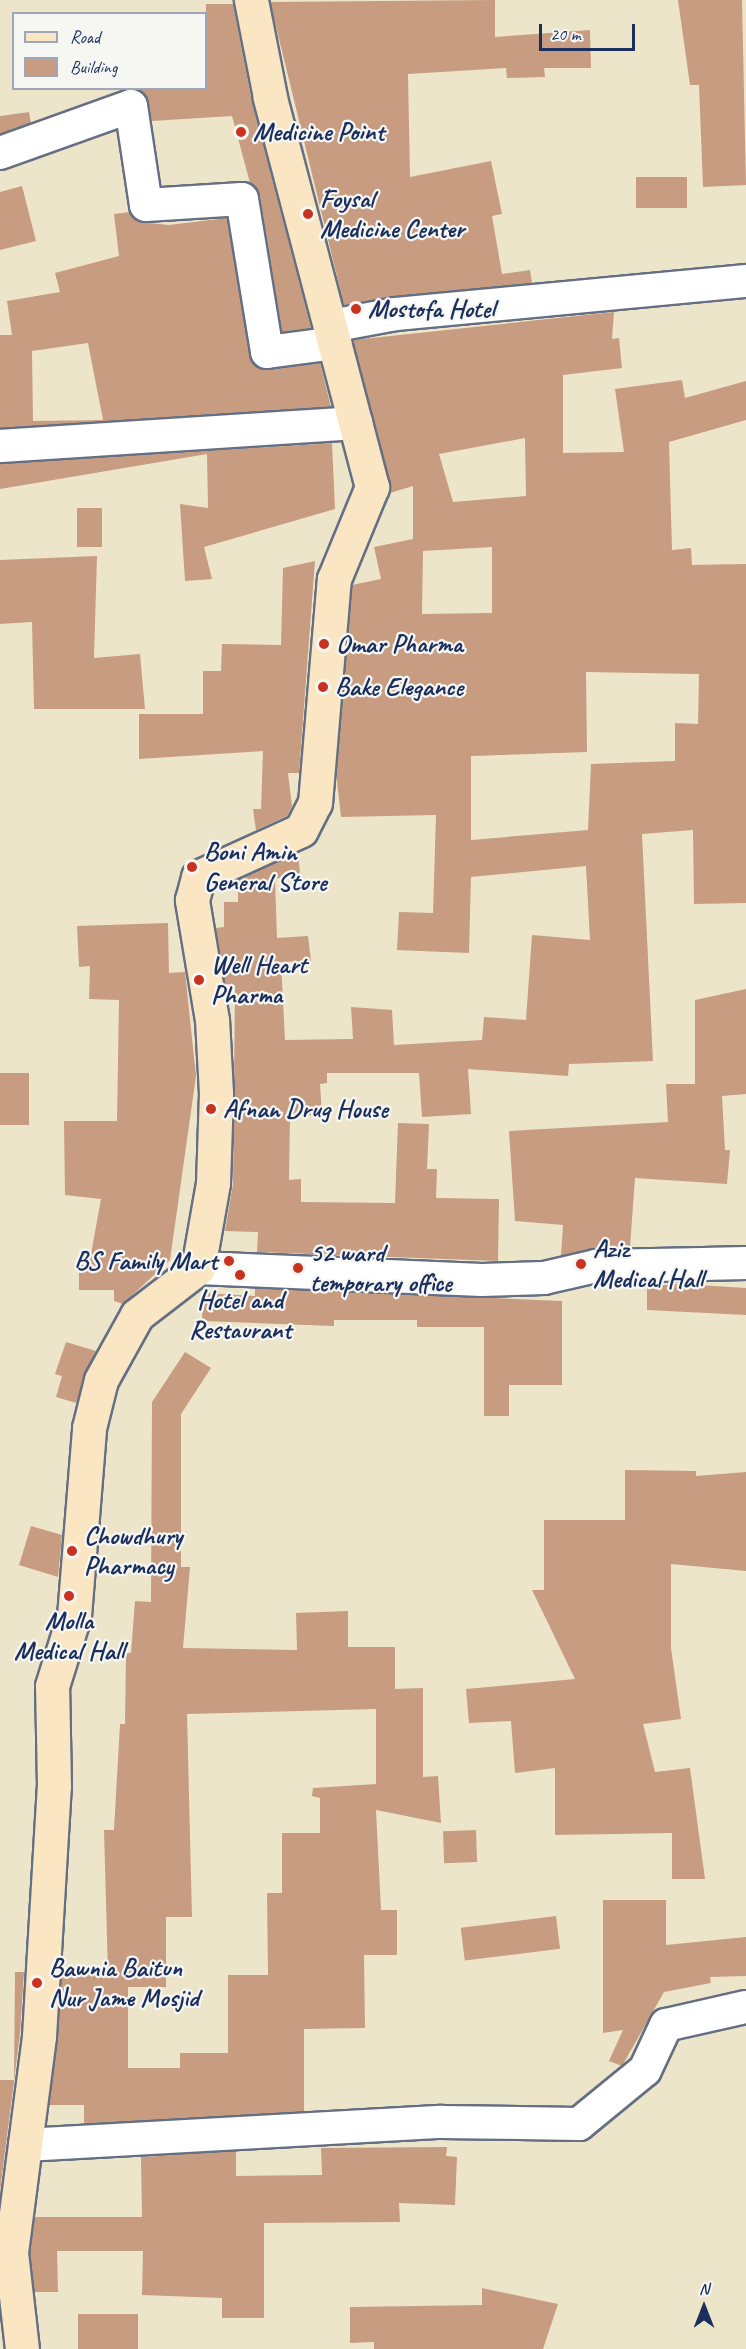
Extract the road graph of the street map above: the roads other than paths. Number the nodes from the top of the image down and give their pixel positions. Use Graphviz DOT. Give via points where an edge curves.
graph roads {
  1 [pos="251,0"];
  2 [pos="0,153"];
  3 [pos="746,281"];
  4 [pos="333,334"];
  5 [pos="356,423"];
  6 [pos="0,446"];
  7 [pos="746,1263"];
  8 [pos="198,1268"];
  9 [pos="746,2007"];
  10 [pos="25,2145"];
  11 [pos="22,2349"];
  1 -- 4 [label="street" via="270,97"];
  2 -- 4 [label="street" via="130,106 146,205 242,199 267,352"];
  3 -- 4 [label="street" via="396,314"];
  4 -- 5 [label="street"];
  5 -- 6 [label="street"];
  5 -- 8 [label="street" via="372,487 334,579 315,803 301,831 198,877 192,900 212,1020 216,1093 213,1183"];
  7 -- 8 [label="street" via="596,1266 544,1278 482,1280"];
  8 -- 10 [label="street" via="137,1315 101,1380 89,1428 74,1616 52,1686 54,1786 39,2036"];
  9 -- 10 [label="street" via="666,2025 645,2070 579,2124 441,2122"];
  10 -- 11 [label="street" via="12,2252"];
}
